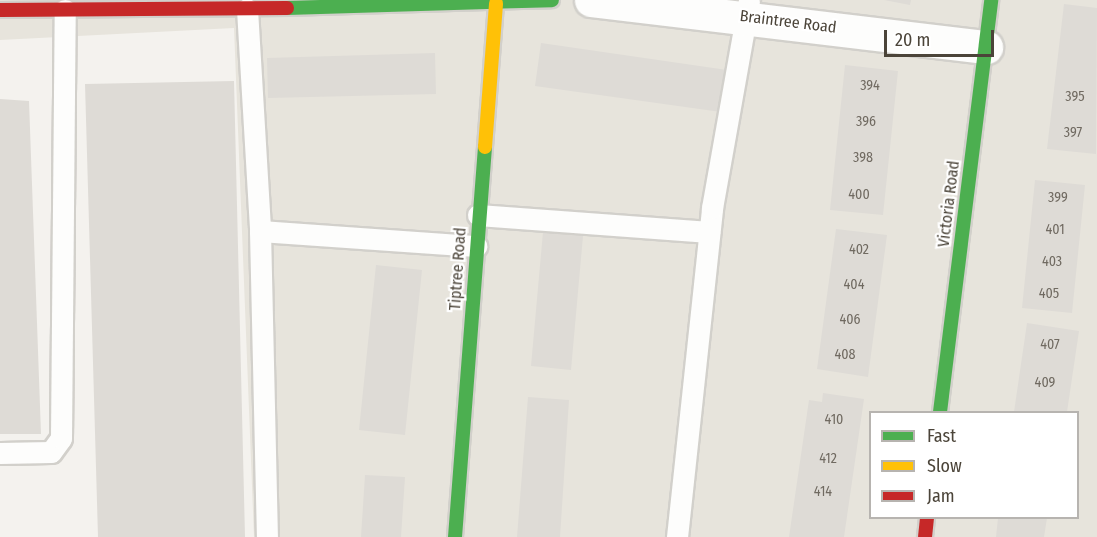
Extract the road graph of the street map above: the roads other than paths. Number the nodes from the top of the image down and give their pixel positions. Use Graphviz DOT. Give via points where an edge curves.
graph roads {
  1 [pos="552,0"];
  2 [pos="591,0"];
  3 [pos="991,0"];
  4 [pos="496,3"];
  5 [pos="52,6"];
  6 [pos="256,6"];
  7 [pos="748,8"];
  8 [pos="0,10"];
  9 [pos="986,47"];
  10 [pos="478,215"];
  11 [pos="260,231"];
  12 [pos="709,232"];
  13 [pos="476,246"];
  14 [pos="940,411"];
  15 [pos="0,453"];
  16 [pos="927,519"];
  17 [pos="267,537"];
  18 [pos="455,537"];
  19 [pos="677,537"];
  20 [pos="925,537"];
  1 -- 4 [label="street"];
  2 -- 7 [label="street, Braintree Road"];
  3 -- 9 [label="street, Victoria Road"];
  4 -- 6 [label="street"];
  4 -- 10 [label="street, Tiptree Road"];
  5 -- 6 [label="street"];
  5 -- 8 [label="street"];
  5 -- 15 [label="lane" via="61,438 51,452"];
  6 -- 11 [label="lane"];
  7 -- 9 [label="street, Braintree Road"];
  7 -- 12 [label="lane"];
  9 -- 14 [label="street, Victoria Road"];
  10 -- 12 [label="lane"];
  10 -- 13 [label="street, Tiptree Road"];
  11 -- 13 [label="lane"];
  11 -- 17 [label="lane"];
  12 -- 19 [label="lane"];
  13 -- 18 [label="street, Tiptree Road"];
  16 -- 20 [label="street"];
}
